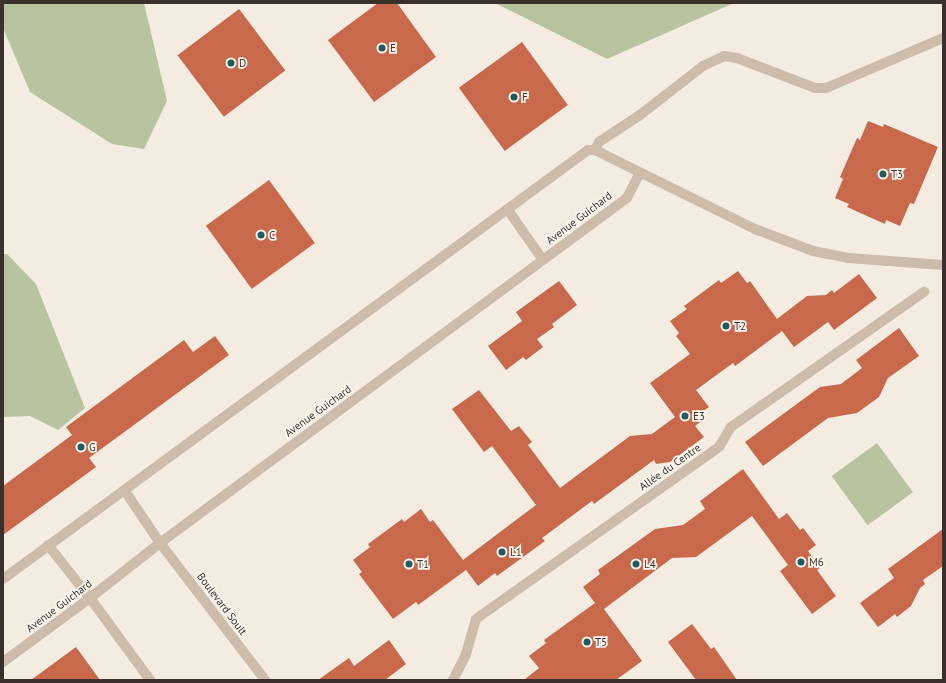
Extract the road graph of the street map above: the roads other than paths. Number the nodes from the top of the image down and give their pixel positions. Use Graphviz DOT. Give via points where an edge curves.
graph roads {
  1 [pos="943,38"];
  2 [pos="594,150"];
  3 [pos="640,173"];
  4 [pos="508,210"];
  5 [pos="543,260"];
  6 [pos="943,266"];
  7 [pos="924,292"];
  8 [pos="125,491"];
  9 [pos="160,543"];
  10 [pos="48,545"];
  11 [pos="3,580"];
  12 [pos="90,598"];
  13 [pos="3,662"];
  14 [pos="150,680"];
  15 [pos="265,680"];
  16 [pos="453,680"];
  1 -- 2 [label="street" via="826,88 815,88 737,58 724,56 703,66 640,115 599,142"];
  2 -- 3 [label="street"];
  2 -- 4 [label="street" via="588,150"];
  3 -- 5 [label="street, Avenue Guichard" via="627,198"];
  3 -- 6 [label="street" via="755,229 813,251 848,258"];
  4 -- 5 [label="street"];
  4 -- 8 [label="street"];
  5 -- 9 [label="street, Avenue Guichard"];
  7 -- 16 [label="street, Allée du Centre" via="731,427 719,447 476,619 466,654"];
  8 -- 9 [label="street, Boulevard Soult"];
  8 -- 10 [label="street"];
  9 -- 12 [label="street, Avenue Guichard"];
  9 -- 15 [label="street, Boulevard Soult"];
  10 -- 11 [label="street"];
  10 -- 12 [label="street"];
  12 -- 13 [label="street, Avenue Guichard"];
  12 -- 14 [label="street"];
}
